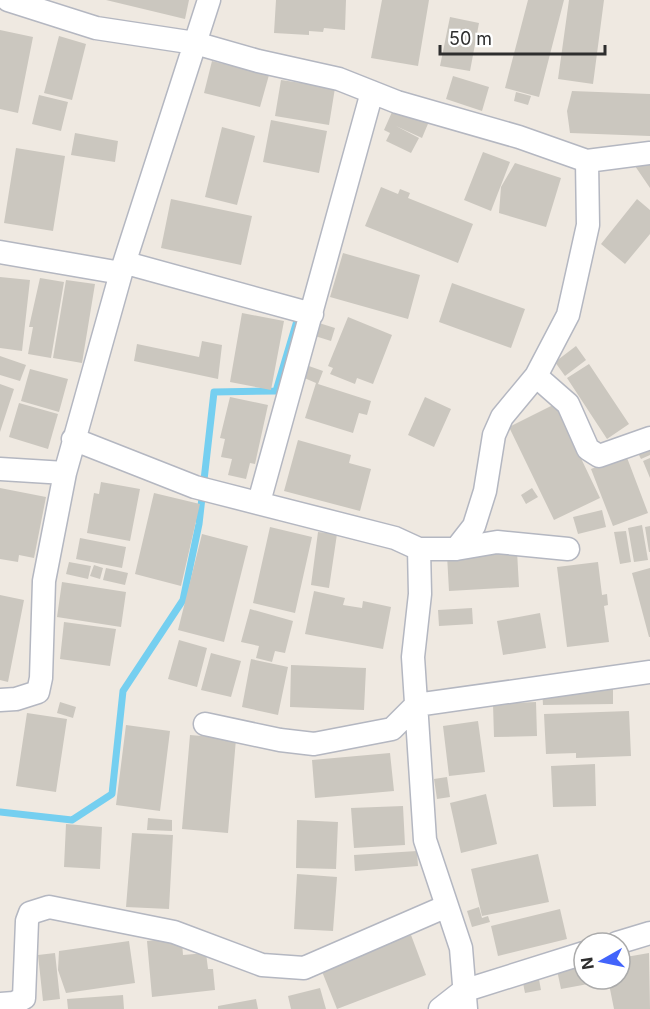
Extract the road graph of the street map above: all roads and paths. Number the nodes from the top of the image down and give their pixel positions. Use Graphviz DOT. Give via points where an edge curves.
graph roads {
  1 [pos="8,0"];
  2 [pos="209,0"];
  3 [pos="195,43"];
  4 [pos="372,92"];
  5 [pos="650,153"];
  6 [pos="587,161"];
  7 [pos="0,252"];
  8 [pos="124,268"];
  9 [pos="312,314"];
  10 [pos="536,376"];
  11 [pos="650,438"];
  12 [pos="73,439"];
  13 [pos="0,469"];
  14 [pos="64,473"];
  15 [pos="259,502"];
  16 [pos="418,549"];
  17 [pos="456,549"];
  18 [pos="568,549"];
  19 [pos="649,677"];
  20 [pos="0,700"];
  21 [pos="416,705"];
  22 [pos="205,724"];
  23 [pos="447,906"];
  24 [pos="650,933"];
  25 [pos="632,938"];
  26 [pos="572,958"];
  27 [pos="465,1000"];
  28 [pos="0,1004"];
  29 [pos="440,1009"];
  1 -- 3 [label="street" via="96,28"];
  2 -- 3 [label="street"];
  3 -- 4 [label="street" via="339,79"];
  3 -- 8 [label="street"];
  4 -- 6 [label="street"];
  4 -- 9 [label="street"];
  5 -- 6 [label="street"];
  6 -- 10 [label="street" via="588,225 568,315"];
  7 -- 8 [label="street"];
  8 -- 9 [label="street"];
  8 -- 12 [label="street"];
  9 -- 15 [label="street"];
  10 -- 11 [label="street" via="568,404 588,449 599,456"];
  10 -- 17 [label="street" via="502,417 494,435 485,491 474,526"];
  12 -- 14 [label="street"];
  12 -- 15 [label="street" via="195,487"];
  13 -- 14 [label="street"];
  14 -- 20 [label="street" via="44,581 38,692"];
  15 -- 16 [label="street" via="395,538"];
  16 -- 17 [label="street"];
  16 -- 21 [label="street"];
  17 -- 18 [label="street" via="497,542"];
  19 -- 21 [label="street"];
  21 -- 22 [label="street" via="392,729 314,744"];
  21 -- 23 [label="street" via="425,840"];
  23 -- 27 [label="street" via="461,948"];
  23 -- 28 [label="street" via="304,968 262,965 174,932 48,907 30,913 27,921 24,998"];
  24 -- 25 [label="street"];
  26 -- 27 [label="street"];
  27 -- 29 [label="street"];
}
